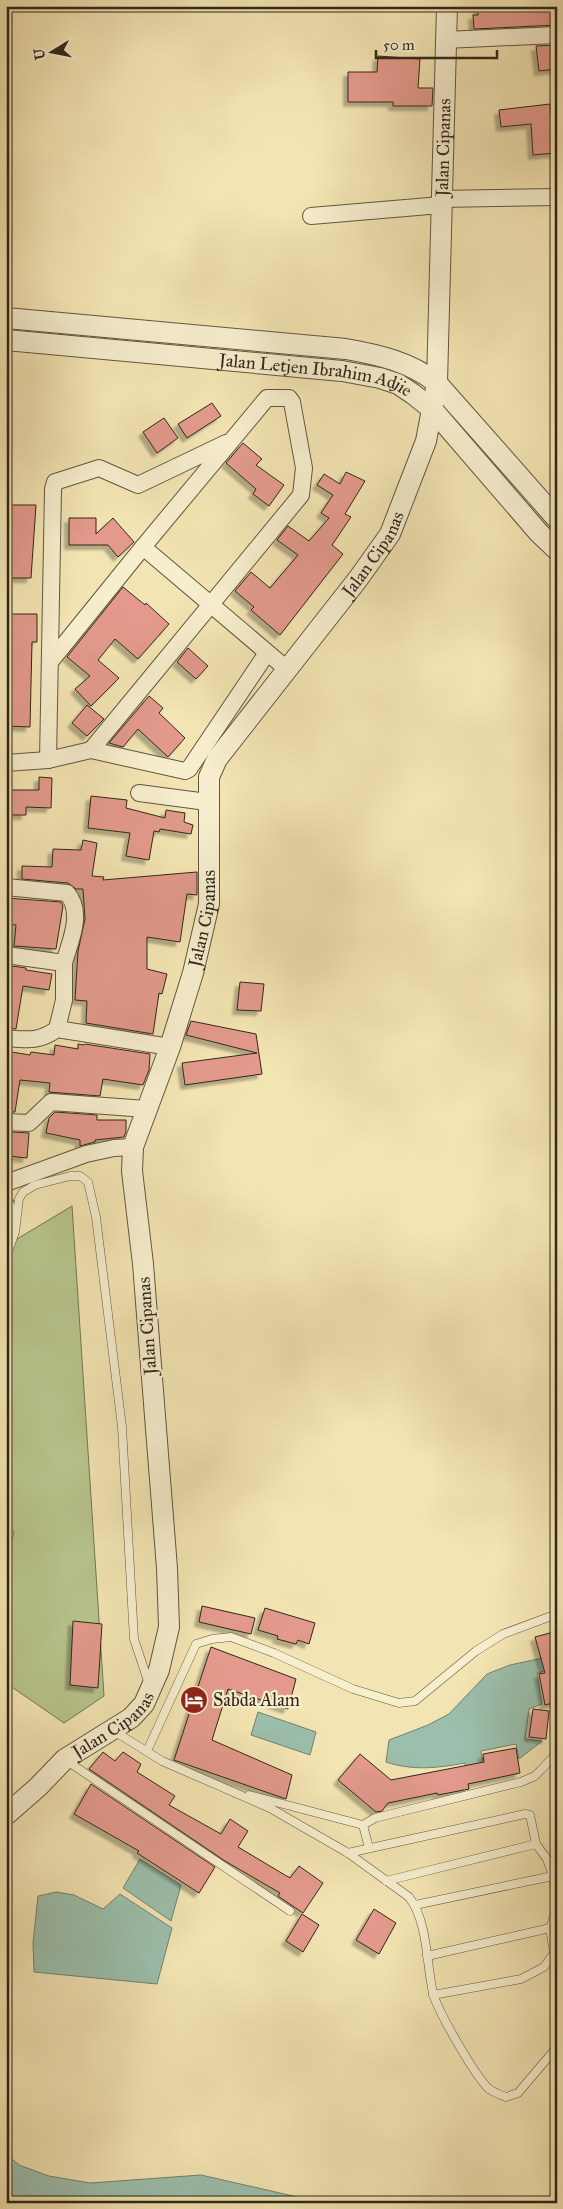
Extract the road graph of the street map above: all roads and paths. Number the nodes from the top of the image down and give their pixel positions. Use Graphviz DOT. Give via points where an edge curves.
graph roads {
  1 [pos="447,6"];
  2 [pos="557,35"];
  3 [pos="445,40"];
  4 [pos="557,197"];
  5 [pos="441,202"];
  6 [pos="310,216"];
  7 [pos="6,318"];
  8 [pos="6,340"];
  9 [pos="437,383"];
  10 [pos="433,410"];
  11 [pos="232,440"];
  12 [pos="557,519"];
  13 [pos="143,547"];
  14 [pos="557,550"];
  15 [pos="211,604"];
  16 [pos="267,652"];
  17 [pos="50,662"];
  18 [pos="288,670"];
  19 [pos="91,750"];
  20 [pos="48,760"];
  21 [pos="6,762"];
  22 [pos="139,793"];
  23 [pos="207,802"];
  24 [pos="6,886"];
  25 [pos="6,955"];
  26 [pos="64,963"];
  27 [pos="57,1029"];
  28 [pos="6,1038"];
  29 [pos="170,1047"];
  30 [pos="146,1109"];
  31 [pos="6,1122"];
  32 [pos="133,1147"];
  33 [pos="6,1182"];
  34 [pos="6,1206"];
  35 [pos="6,1234"];
  36 [pos="6,1257"];
  37 [pos="557,1614"];
  38 [pos="151,1690"];
  39 [pos="112,1730"];
  40 [pos="146,1751"];
  41 [pos="557,1753"];
  42 [pos="65,1759"];
  43 [pos="241,1794"];
  44 [pos="6,1815"];
  45 [pos="363,1825"];
  46 [pos="536,1844"];
  47 [pos="369,1848"];
  48 [pos="348,1853"];
  49 [pos="553,1876"];
  50 [pos="386,1880"];
  51 [pos="557,1899"];
  52 [pos="415,1905"];
  53 [pos="290,1911"];
  54 [pos="550,1928"];
  55 [pos="427,1956"];
  56 [pos="433,1995"];
  57 [pos="557,2047"];
  1 -- 3 [label="street, Jalan Cipanas"];
  2 -- 3 [label="street"];
  3 -- 5 [label="street, Jalan Cipanas"];
  4 -- 5 [label="street"];
  5 -- 6 [label="street"];
  5 -- 9 [label="street, Jalan Cipanas"];
  7 -- 9 [label="street, Jalan Letjen Ibrahim Adjie" via="346,349 401,362"];
  8 -- 10 [label="street, Jalan Letjen Ibrahim Adjie" via="362,373 398,384"];
  9 -- 10 [label="street, Jalan Cipanas"];
  9 -- 12 [label="street, Jalan Letjen Ibrahim Adjie"];
  10 -- 14 [label="street, Jalan Letjen Ibrahim Adjie" via="532,526"];
  10 -- 18 [label="street, Jalan Cipanas" via="426,441 390,534"];
  11 -- 13 [label="street"];
  11 -- 15 [label="street" via="267,398 288,398 292,402 304,468 303,484 301,495"];
  11 -- 17 [label="street" via="138,486 99,468 55,482"];
  13 -- 15 [label="street"];
  13 -- 17 [label="street"];
  15 -- 16 [label="street"];
  15 -- 19 [label="street"];
  16 -- 18 [label="street"];
  16 -- 19 [label="street" via="185,771"];
  17 -- 20 [label="street"];
  18 -- 23 [label="street, Jalan Cipanas" via="217,759 209,777"];
  19 -- 20 [label="street"];
  20 -- 21 [label="street"];
  22 -- 23 [label="street"];
  23 -- 29 [label="street, Jalan Cipanas" via="209,904 193,973"];
  24 -- 26 [label="street" via="67,893 76,910"];
  25 -- 26 [label="street"];
  26 -- 27 [label="street" via="64,1000"];
  27 -- 28 [label="street" via="44,1038"];
  27 -- 29 [label="street"];
  29 -- 30 [label="street, Jalan Cipanas"];
  30 -- 31 [label="street" via="52,1102 29,1123"];
  30 -- 32 [label="street, Jalan Cipanas"];
  32 -- 33 [label="street" via="86,1154"];
  32 -- 38 [label="street, Jalan Cipanas" via="132,1171 143,1264 169,1618 159,1670"];
  34 -- 35 [label="street" via="10,1219"];
  36 -- 38 [label="lane" via="23,1192 35,1185 70,1176 80,1176 88,1182 96,1217 122,1427 134,1639"];
  37 -- 40 [label="lane" via="503,1634 476,1651 415,1702 399,1703 353,1688 274,1652 231,1637 196,1644"];
  38 -- 39 [label="street, Jalan Cipanas" via="131,1718"];
  39 -- 40 [label="lane"];
  39 -- 42 [label="street, Jalan Cipanas"];
  40 -- 43 [label="lane" via="162,1761"];
  41 -- 45 [label="lane" via="535,1776 521,1782 375,1818"];
  42 -- 44 [label="street, Jalan Cipanas"];
  42 -- 53 [label="lane"];
  43 -- 45 [label="lane"];
  43 -- 48 [label="lane"];
  45 -- 47 [label="lane"];
  46 -- 47 [label="lane" via="530,1815 525,1814"];
  46 -- 49 [label="lane"];
  46 -- 50 [label="lane"];
  47 -- 48 [label="lane"];
  48 -- 50 [label="lane"];
  49 -- 51 [label="lane"];
  49 -- 52 [label="lane"];
  50 -- 52 [label="lane"];
  51 -- 54 [label="lane"];
  52 -- 55 [label="lane"];
  54 -- 55 [label="lane"];
  54 -- 56 [label="lane" via="554,1953 544,1967 521,1979"];
  55 -- 56 [label="lane"];
  56 -- 57 [label="lane" via="467,2059 489,2089 506,2097 518,2093"];
}
